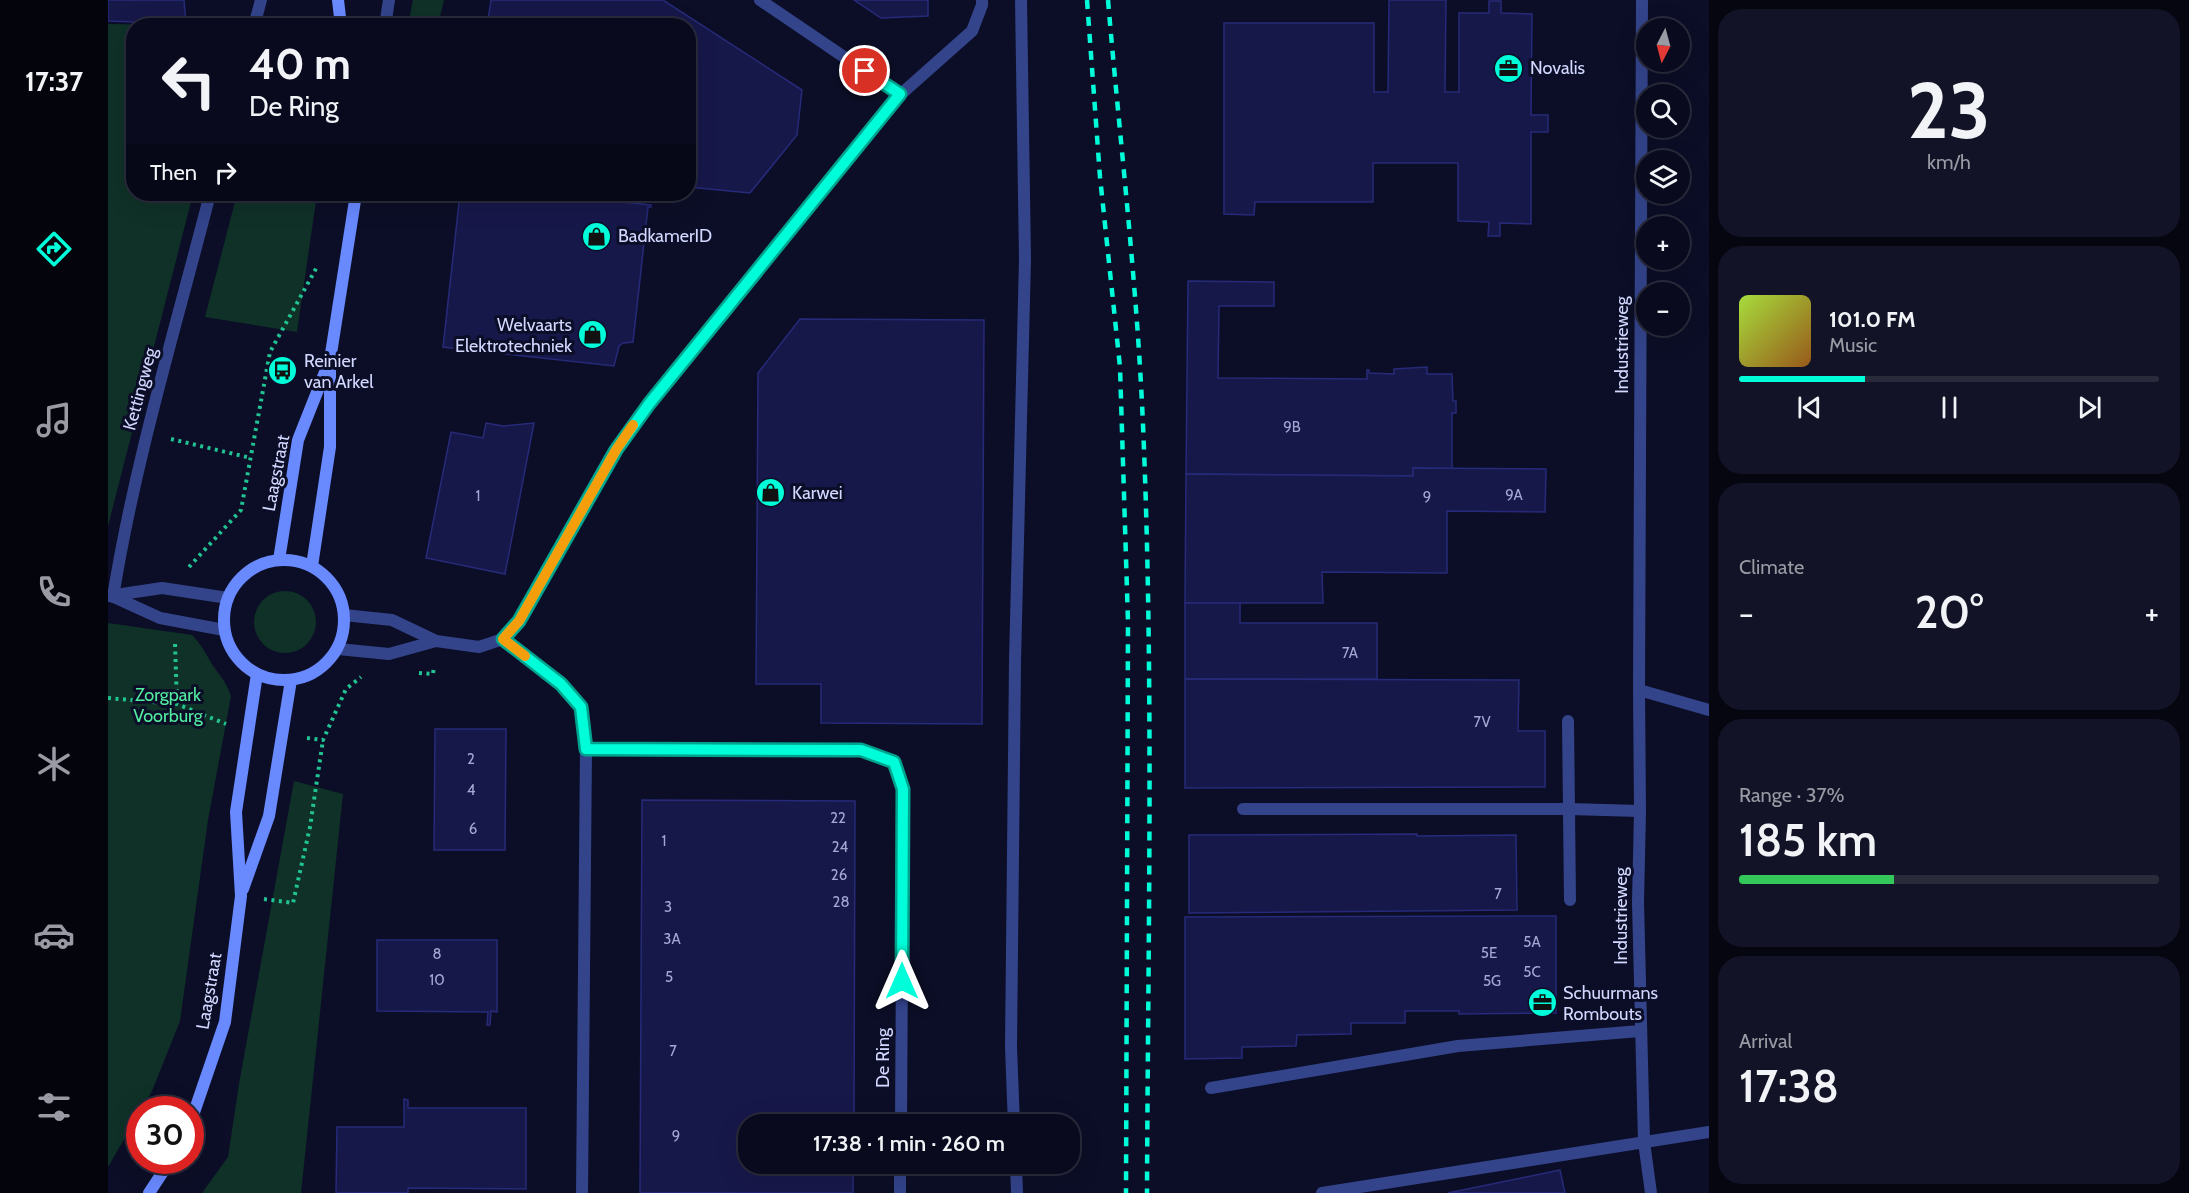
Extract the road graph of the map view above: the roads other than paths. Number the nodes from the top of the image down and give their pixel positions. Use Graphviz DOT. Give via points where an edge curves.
graph roads {
  1 [pos="261,0"];
  2 [pos="338,0"];
  3 [pos="389,0"];
  4 [pos="760,0"];
  5 [pos="982,0"];
  6 [pos="1021,0"];
  7 [pos="1642,0"];
  8 [pos="256,18"];
  9 [pos="340,18"];
  10 [pos="386,18"];
  11 [pos="900,94"];
  12 [pos="208,201"];
  13 [pos="355,201"];
  14 [pos="330,360"];
  15 [pos="279,560"];
  16 [pos="312,566"];
  17 [pos="110,596"];
  18 [pos="228,598"];
  19 [pos="345,615"];
  20 [pos="224,630"];
  21 [pos="503,639"];
  22 [pos="436,641"];
  23 [pos="338,649"];
  24 [pos="258,675"];
  25 [pos="291,680"];
  26 [pos="1639,690"];
  27 [pos="1709,710"];
  28 [pos="1568,721"];
  29 [pos="586,749"];
  30 [pos="1243,809"];
  31 [pos="1569,809"];
  32 [pos="1640,811"];
  33 [pos="241,896"];
  34 [pos="1570,900"];
  35 [pos="1640,1030"];
  36 [pos="1211,1088"];
  37 [pos="200,1096"];
  38 [pos="901,1114"];
  39 [pos="1014,1114"];
  40 [pos="1709,1132"];
  41 [pos="1644,1142"];
  42 [pos="161,1174"];
  43 [pos="900,1174"];
  44 [pos="1016,1174"];
  45 [pos="149,1193"];
  46 [pos="582,1193"];
  47 [pos="900,1193"];
  48 [pos="1017,1193"];
  49 [pos="1322,1193"];
  50 [pos="1651,1193"];
  1 -- 8 [label="street"];
  2 -- 9 [label="main road"];
  3 -- 10 [label="street"];
  4 -- 11 [label="street"];
  5 -- 11 [label="street" via="972,31"];
  6 -- 39 [label="street" via="1024,259 1015,661"];
  7 -- 26 [label="street, Industrieweg"];
  11 -- 21 [label="street" via="649,404 616,450 519,621"];
  12 -- 17 [label="street, Kettingweg" via="147,433"];
  13 -- 14 [label="main road, Laagstraat"];
  14 -- 15 [label="main road, Laagstraat" via="298,440"];
  14 -- 16 [label="main road, Laagstraat" via="330,447"];
  15 -- 16 [label="main road"];
  15 -- 18 [label="main road" via="245,574"];
  16 -- 19 [label="main road" via="336,590"];
  17 -- 18 [label="street" via="162,588"];
  17 -- 20 [label="street" via="160,618"];
  18 -- 20 [label="main road"];
  19 -- 22 [label="street" via="392,620"];
  19 -- 23 [label="main road"];
  20 -- 24 [label="main road" via="235,656"];
  21 -- 22 [label="street" via="479,647"];
  21 -- 29 [label="street" via="561,684 581,707"];
  22 -- 23 [label="street" via="389,654"];
  23 -- 25 [label="main road" via="321,668"];
  24 -- 25 [label="main road" via="275,681"];
  24 -- 33 [label="main road, Laagstraat" via="236,812"];
  25 -- 33 [label="main road, Laagstraat" via="269,816"];
  26 -- 27 [label="street"];
  26 -- 32 [label="street, Industrieweg"];
  28 -- 31 [label="street"];
  29 -- 38 [label="street, De Ring" via="861,750 894,762 903,789"];
  29 -- 46 [label="street"];
  30 -- 31 [label="street"];
  31 -- 32 [label="street"];
  31 -- 34 [label="street"];
  32 -- 35 [label="street, Industrieweg"];
  33 -- 37 [label="main road, Laagstraat" via="225,1022"];
  35 -- 36 [label="street" via="1466,1045"];
  35 -- 41 [label="street, Industrieweg"];
  40 -- 41 [label="street"];
  41 -- 49 [label="street"];
  41 -- 50 [label="street, Industrieweg"];
  42 -- 45 [label="main road"];
  43 -- 47 [label="street"];
  44 -- 48 [label="street"];
}
